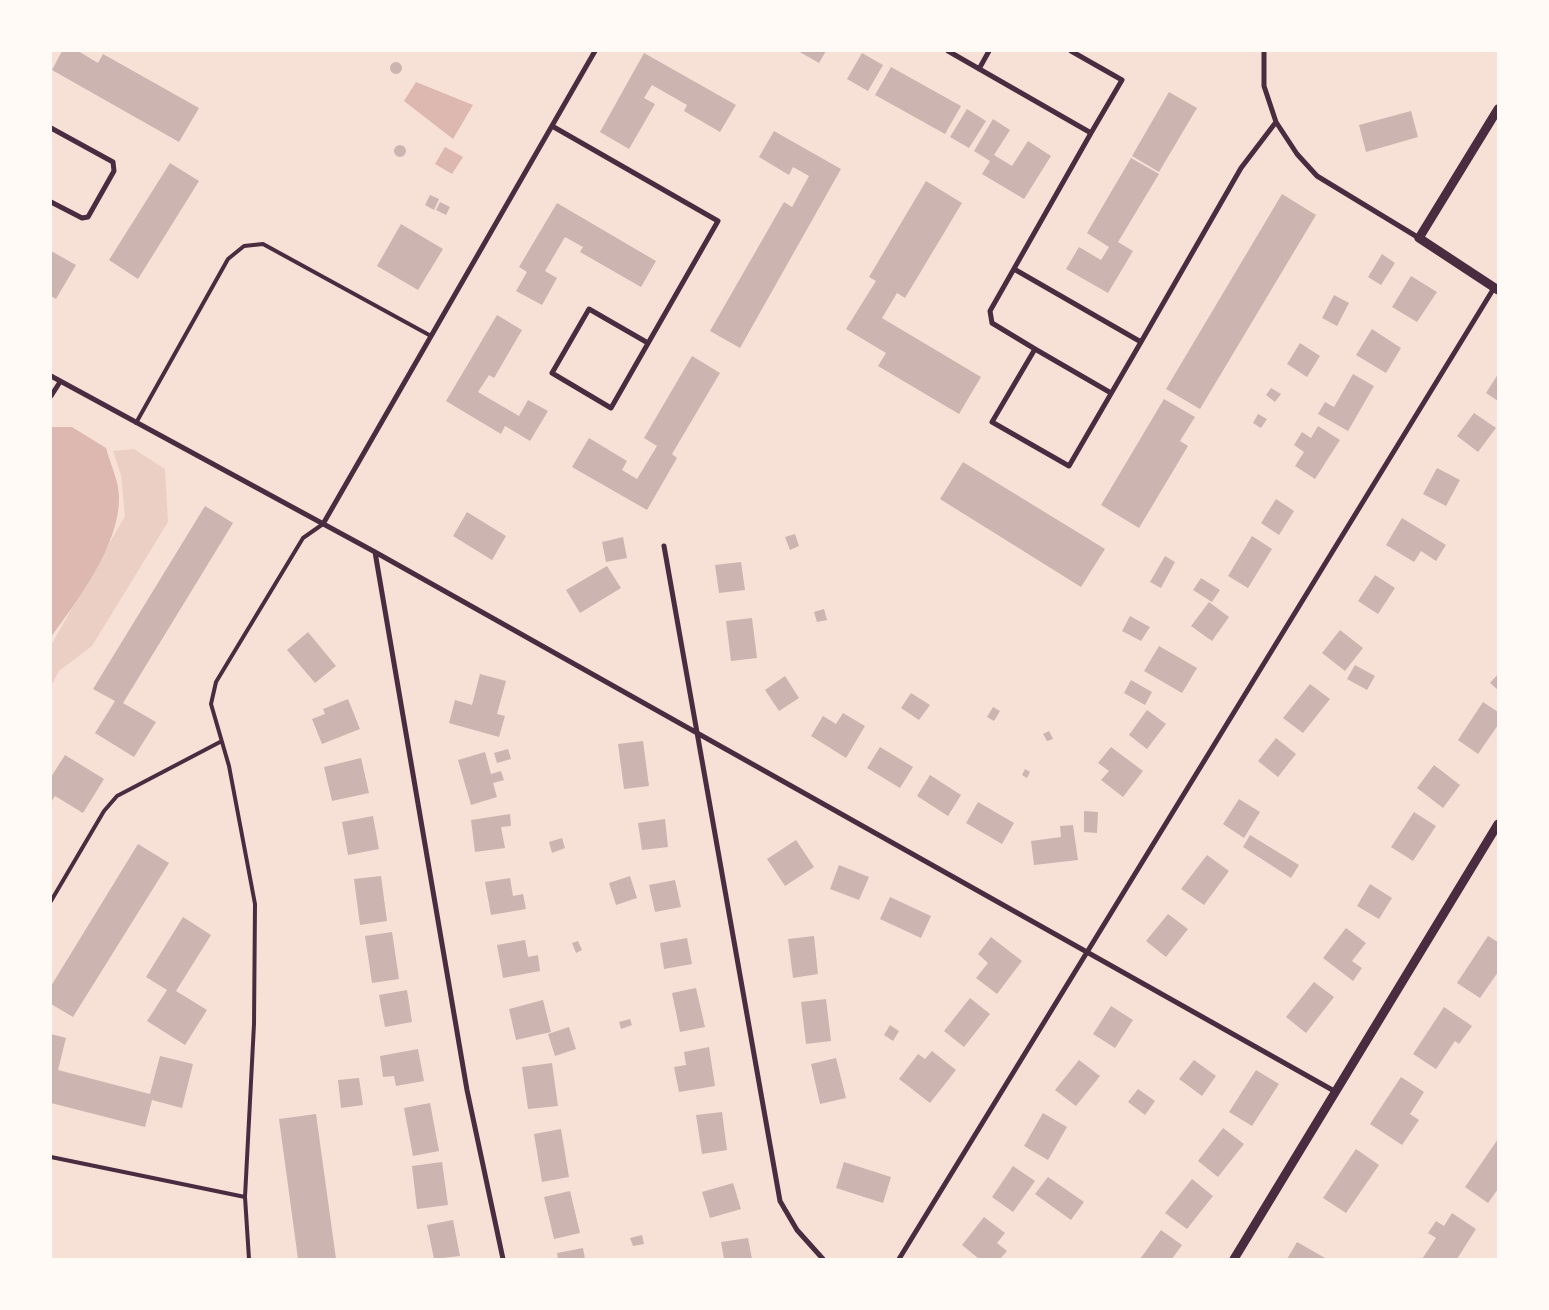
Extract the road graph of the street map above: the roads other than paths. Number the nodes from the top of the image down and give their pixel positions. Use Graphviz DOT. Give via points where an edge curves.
graph roads {
  1 [pos="595,51"];
  2 [pos="948,51"];
  3 [pos="989,51"];
  4 [pos="1072,51"];
  5 [pos="1264,51"];
  6 [pos="979,69"];
  7 [pos="1498,109"];
  8 [pos="1276,122"];
  9 [pos="552,126"];
  10 [pos="51,128"];
  11 [pos="1091,133"];
  12 [pos="51,202"];
  13 [pos="1419,238"];
  14 [pos="1014,269"];
  15 [pos="1496,289"];
  16 [pos="431,336"];
  17 [pos="1141,342"];
  18 [pos="648,343"];
  19 [pos="1034,349"];
  20 [pos="51,376"];
  21 [pos="60,382"];
  22 [pos="1111,393"];
  23 [pos="51,396"];
  24 [pos="136,423"];
  25 [pos="323,524"];
  26 [pos="664,546"];
  27 [pos="375,552"];
  28 [pos="695,731"];
  29 [pos="220,742"];
  30 [pos="1498,824"];
  31 [pos="51,901"];
  32 [pos="1088,951"];
  33 [pos="1336,1092"];
  34 [pos="51,1156"];
  35 [pos="245,1197"];
  36 [pos="249,1259"];
  37 [pos="503,1259"];
  38 [pos="824,1259"];
  39 [pos="899,1259"];
  40 [pos="1234,1259"];
  1 -- 9 [label="street"];
  2 -- 6 [label="street"];
  3 -- 6 [label="street"];
  4 -- 11 [label="street" via="1122,80"];
  5 -- 8 [label="street" via="1264,86"];
  6 -- 11 [label="street"];
  7 -- 13 [label="street"];
  8 -- 13 [label="street" via="1296,154 1318,176"];
  8 -- 17 [label="street" via="1240,168"];
  9 -- 16 [label="street"];
  9 -- 18 [label="street" via="718,221"];
  10 -- 12 [label="street" via="113,162 114,171 88,217 82,218"];
  11 -- 14 [label="street"];
  13 -- 15 [label="street"];
  14 -- 17 [label="street"];
  14 -- 19 [label="street" via="990,311 992,323"];
  15 -- 32 [label="street"];
  16 -- 24 [label="lane" via="263,244 244,246 228,259"];
  16 -- 25 [label="street"];
  17 -- 22 [label="street"];
  18 -- 18 [label="street" via="611,408 552,373 589,309"];
  19 -- 22 [label="street"];
  19 -- 22 [label="street" via="992,422 1069,466"];
  20 -- 21 [label="street"];
  21 -- 23 [label="street"];
  21 -- 24 [label="street"];
  24 -- 25 [label="street"];
  25 -- 27 [label="street"];
  25 -- 29 [label="lane" via="302,538 216,682 211,704"];
  26 -- 28 [label="street"];
  27 -- 28 [label="street"];
  27 -- 37 [label="street" via="467,1090"];
  28 -- 32 [label="street"];
  28 -- 38 [label="street" via="780,1201 797,1230"];
  29 -- 31 [label="lane" via="117,796 104,811"];
  29 -- 35 [label="lane" via="228,766 255,904 254,1024"];
  30 -- 33 [label="street"];
  32 -- 33 [label="street"];
  32 -- 39 [label="street"];
  33 -- 40 [label="street"];
  34 -- 35 [label="lane"];
  35 -- 36 [label="lane"];
}
